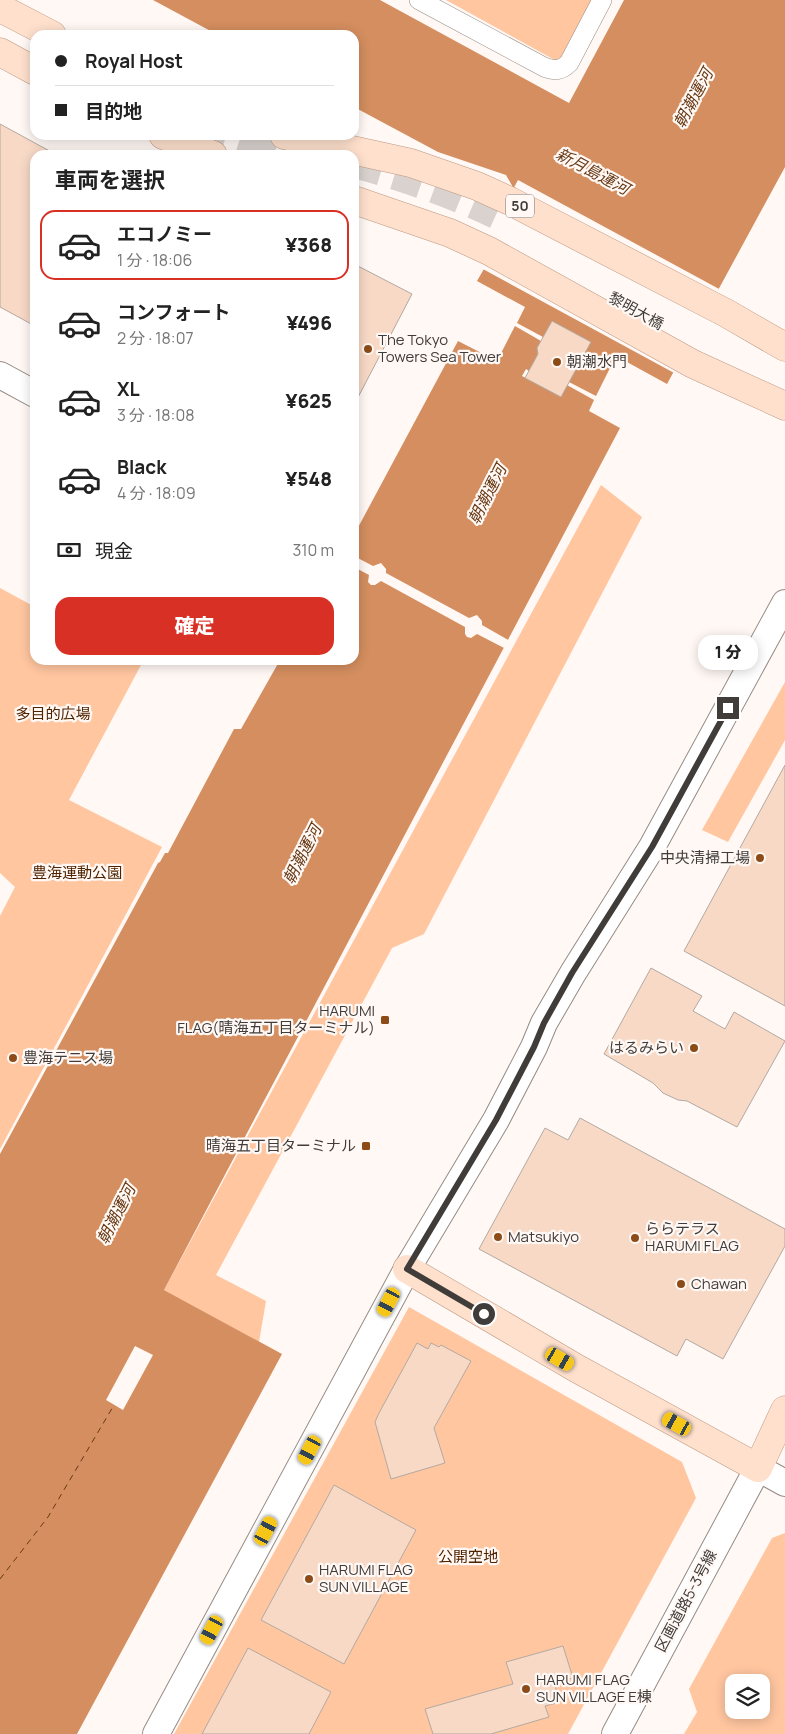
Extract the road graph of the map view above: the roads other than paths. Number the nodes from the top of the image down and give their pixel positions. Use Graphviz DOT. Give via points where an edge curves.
graph roads {
  1 [pos="420,0"];
  2 [pos="602,0"];
  3 [pos="0,8"];
  4 [pos="42,30"];
  5 [pos="0,52"];
  6 [pos="30,68"];
  7 [pos="178,140"];
  8 [pos="305,140"];
  9 [pos="201,150"];
  10 [pos="351,150"];
  11 [pos="359,152"];
  12 [pos="359,202"];
  13 [pos="785,347"];
  14 [pos="785,362"];
  15 [pos="0,375"];
  16 [pos="30,391"];
  17 [pos="785,393"];
  18 [pos="785,406"];
  19 [pos="785,603"];
  20 [pos="407,1269"];
  21 [pos="785,1410"];
  22 [pos="785,1429"];
  23 [pos="758,1468"];
  24 [pos="785,1482"];
  25 [pos="156,1734"];
  26 [pos="615,1734"];
  1 -- 2 [label="street" via="553,70 562,70 569,63"];
  3 -- 4 [label="main road"];
  5 -- 6 [label="main road"];
  7 -- 9 [label="main road"];
  8 -- 10 [label="main road, 50"];
  11 -- 13 [label="main road, 50" via="411,163 510,201"];
  12 -- 18 [label="main road" via="442,230 489,251 693,364"];
  14 -- 17 [label="main road, 黎明大橋 / 50" via="491,222"];
  15 -- 16 [label="street"];
  19 -- 20 [label="street" via="652,847 572,973 496,1120"];
  20 -- 23 [label="main road" via="576,1368"];
  20 -- 25 [label="street"];
  21 -- 23 [label="main road"];
  22 -- 23 [label="main road"];
  23 -- 24 [label="street"];
  23 -- 26 [label="street, 区画道路5-3号線"];
}
